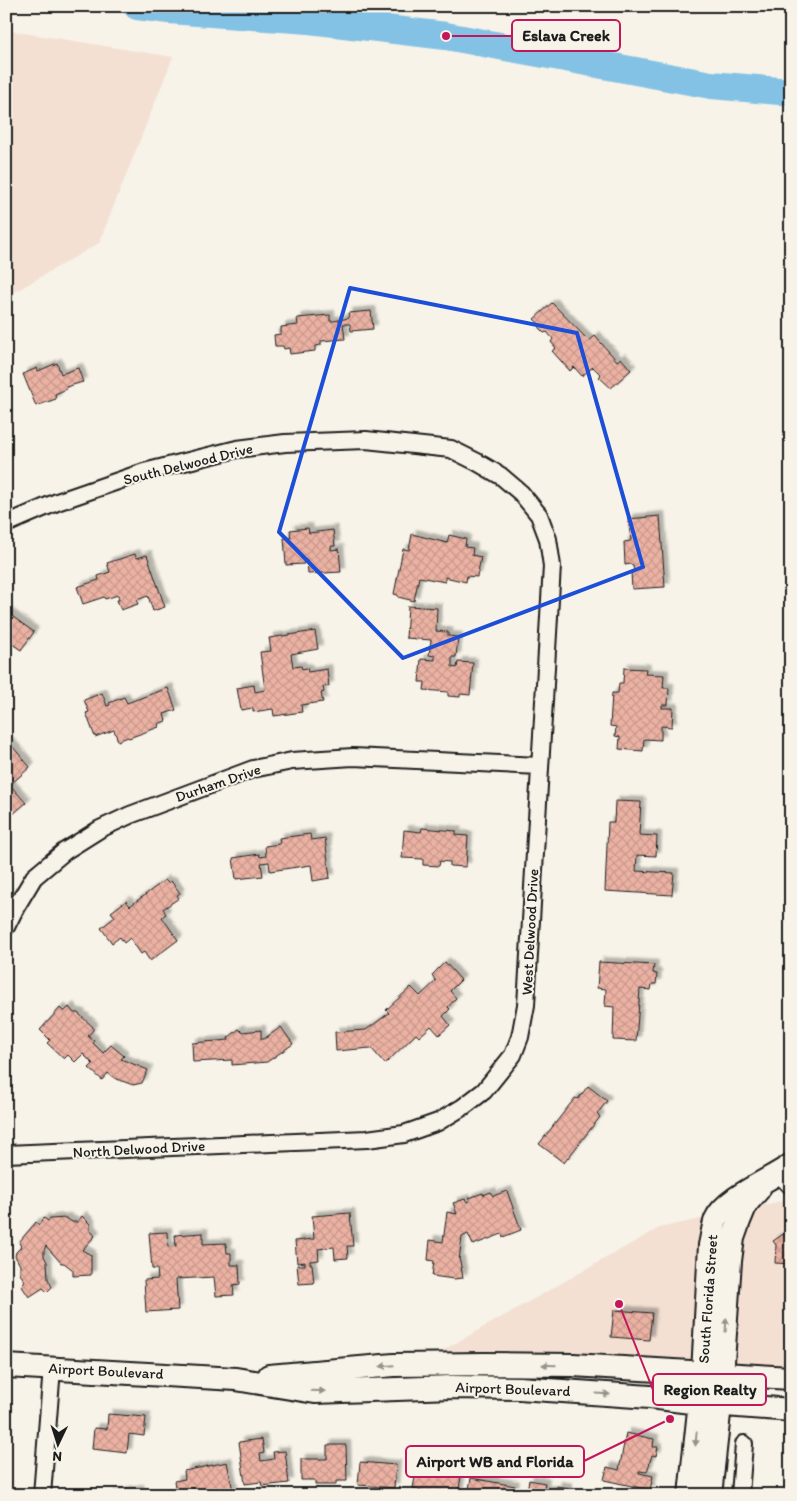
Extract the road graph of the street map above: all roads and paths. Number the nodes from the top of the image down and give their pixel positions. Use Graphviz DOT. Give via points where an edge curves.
graph roads {
  1 [pos="6,524"];
  2 [pos="548,539"];
  3 [pos="540,766"];
  4 [pos="6,927"];
  5 [pos="272,1143"];
  6 [pos="6,1154"];
  7 [pos="777,1174"];
  8 [pos="791,1192"];
  9 [pos="6,1366"];
  10 [pos="52,1368"];
  11 [pos="713,1373"];
  12 [pos="791,1378"];
  13 [pos="236,1379"];
  14 [pos="710,1404"];
  15 [pos="791,1410"];
  16 [pos="744,1444"];
  17 [pos="42,1495"];
  18 [pos="690,1495"];
  19 [pos="710,1495"];
  20 [pos="740,1495"];
  1 -- 2 [label="street, South Delwood Drive" via="57,502 144,472 237,449 285,443 366,440 451,449 478,462 521,493 539,515"];
  2 -- 3 [label="street, West Delwood Drive" via="552,566"];
  3 -- 4 [label="street, Durham Drive" via="353,757 292,761 253,769 130,815 65,851 34,877"];
  3 -- 5 [label="street, West Delwood Drive" via="526,1005 513,1055 484,1091 438,1122 404,1134 367,1139"];
  5 -- 6 [label="street, North Delwood Drive"];
  7 -- 8 [label="lane"];
  7 -- 11 [label="main road, South Florida Street" via="746,1204 733,1238"];
  9 -- 10 [label="main road, Airport Boulevard"];
  10 -- 13 [label="main road, Airport Boulevard"];
  10 -- 17 [label="street"];
  11 -- 12 [label="main road, Airport Boulevard"];
  11 -- 13 [label="main road, Airport Boulevard, one-way" via="573,1365 430,1364"];
  11 -- 14 [label="main road, South Florida Street"];
  13 -- 14 [label="main road, Airport Boulevard, one-way" via="315,1392 452,1386 519,1388"];
  14 -- 15 [label="main road, Airport Boulevard"];
  14 -- 18 [label="main road, South Florida Street, one-way" via="694,1462"];
  14 -- 19 [label="main road, South Florida Street"];
  16 -- 20 [label="street"];
}
